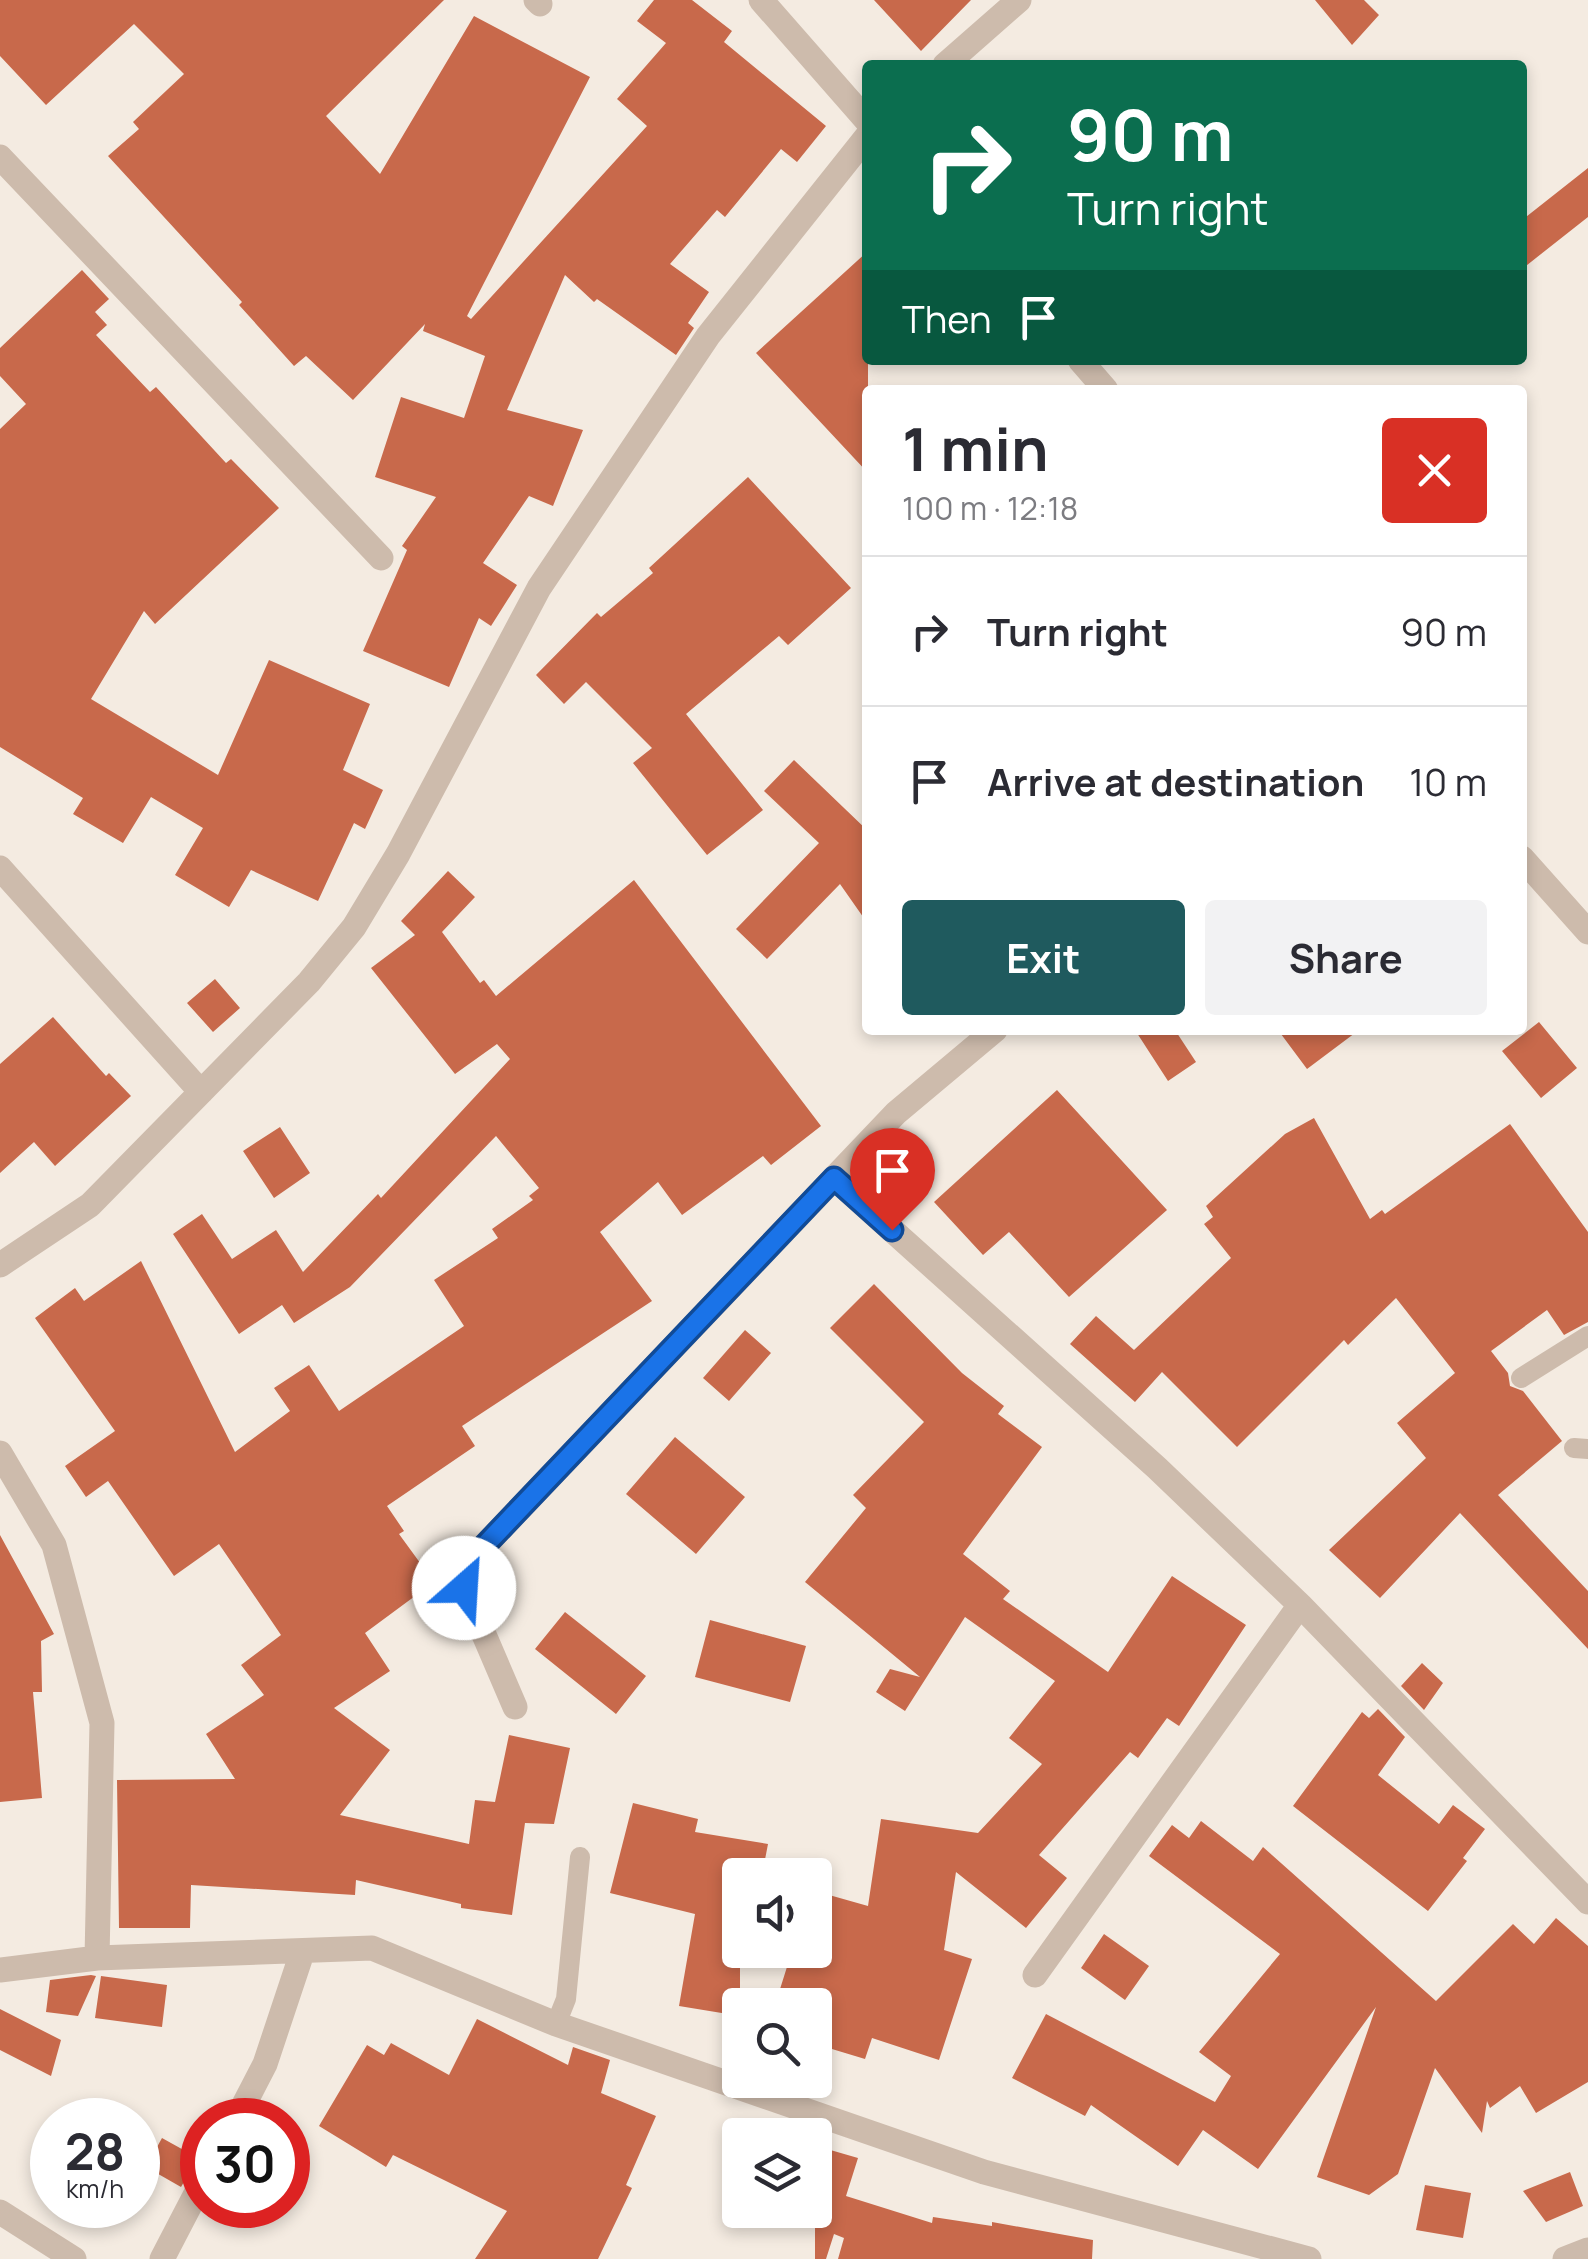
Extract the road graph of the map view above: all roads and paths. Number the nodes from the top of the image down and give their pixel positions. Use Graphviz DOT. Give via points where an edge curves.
graph roads {
  1 [pos="761,0"];
  2 [pos="1020,0"];
  3 [pos="951,60"];
  4 [pos="862,115"];
  5 [pos="862,143"];
  6 [pos="0,157"];
  7 [pos="1084,365"];
  8 [pos="1102,385"];
  9 [pos="381,558"];
  10 [pos="1527,864"];
  11 [pos="0,868"];
  12 [pos="1588,932"];
  13 [pos="989,1035"];
  14 [pos="201,1092"];
  15 [pos="834,1178"];
  16 [pos="0,1266"];
  17 [pos="1588,1336"];
  18 [pos="1521,1378"];
  19 [pos="0,1452"];
  20 [pos="1300,1605"];
  21 [pos="516,1708"];
  22 [pos="580,1856"];
  23 [pos="1588,1902"];
  24 [pos="302,1953"];
  25 [pos="96,1958"];
  26 [pos="0,1970"];
  27 [pos="1036,1976"];
  28 [pos="556,2024"];
  29 [pos="247,2098"];
  30 [pos="0,2212"];
  31 [pos="180,2224"];
  32 [pos="1588,2250"];
  33 [pos="74,2259"];
  34 [pos="162,2259"];
  35 [pos="1309,2259"];
  36 [pos="1565,2259"];
  1 -- 4 [label="street"];
  2 -- 3 [label="street"];
  5 -- 14 [label="street" via="708,336 538,588 354,926"];
  6 -- 9 [label="street"];
  7 -- 8 [label="street"];
  10 -- 12 [label="street"];
  11 -- 14 [label="street"];
  13 -- 15 [label="street" via="896,1112"];
  14 -- 16 [label="street" via="90,1205"];
  15 -- 20 [label="street"];
  15 -- 21 [label="street" via="470,1561 464,1588"];
  17 -- 18 [label="lane"];
  19 -- 25 [label="street" via="54,1544 102,1722"];
  20 -- 23 [label="street"];
  20 -- 27 [label="street"];
  22 -- 28 [label="lane" via="566,1999"];
  24 -- 25 [label="street"];
  24 -- 28 [label="street" via="372,1948"];
  24 -- 29 [label="street"];
  25 -- 26 [label="street"];
  28 -- 35 [label="street" via="984,2172"];
  30 -- 33 [label="street"];
  31 -- 34 [label="street"];
  32 -- 36 [label="street"];
}
